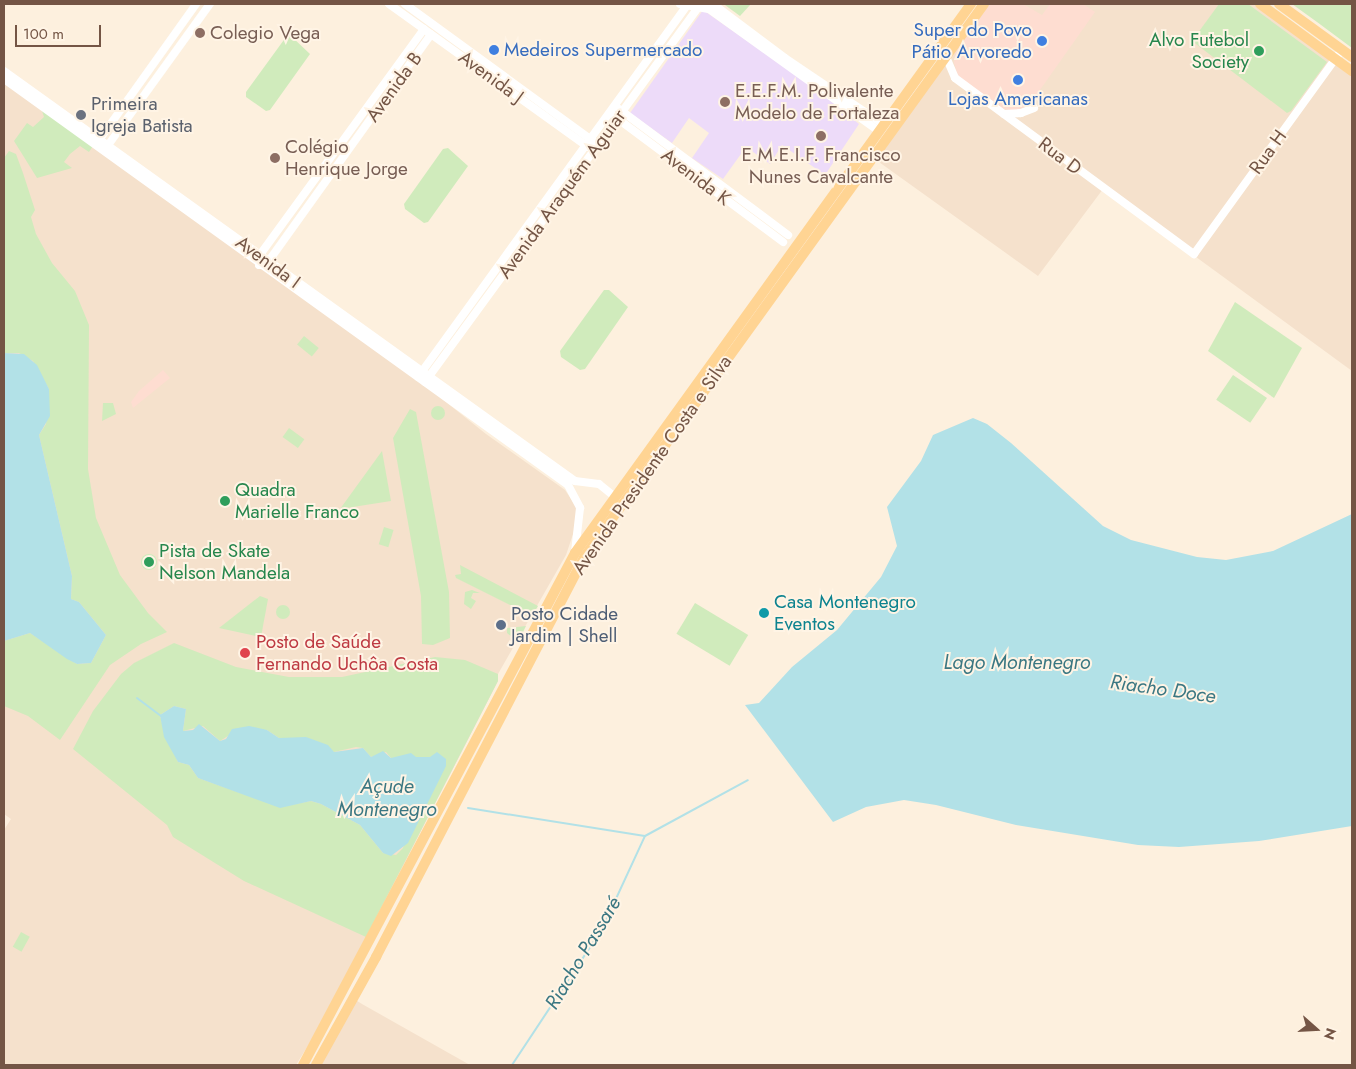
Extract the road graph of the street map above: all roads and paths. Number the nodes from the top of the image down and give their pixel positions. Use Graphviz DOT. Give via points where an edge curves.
graph roads {
  1 [pos="196,4"];
  2 [pos="210,4"];
  3 [pos="389,4"];
  4 [pos="405,4"];
  5 [pos="713,4"];
  6 [pos="971,4"];
  7 [pos="984,4"];
  8 [pos="1260,4"];
  9 [pos="1280,4"];
  10 [pos="684,5"];
  11 [pos="700,5"];
  12 [pos="424,29"];
  13 [pos="432,34"];
  14 [pos="1342,49"];
  15 [pos="943,51"];
  16 [pos="1352,57"];
  17 [pos="1334,59"];
  18 [pos="783,60"];
  19 [pos="4,71"];
  20 [pos="1352,71"];
  21 [pos="4,79"];
  22 [pos="1034,108"];
  23 [pos="611,109"];
  24 [pos="1002,114"];
  25 [pos="620,115"];
  26 [pos="881,128"];
  27 [pos="587,142"];
  28 [pos="97,143"];
  29 [pos="106,148"];
  30 [pos="596,148"];
  31 [pos="786,238"];
  32 [pos="1194,254"];
  33 [pos="259,256"];
  34 [pos="268,262"];
  35 [pos="260,265"];
  36 [pos="422,378"];
  37 [pos="695,384"];
  38 [pos="704,391"];
  39 [pos="532,455"];
  40 [pos="613,496"];
  41 [pos="623,502"];
  42 [pos="575,552"];
  43 [pos="390,903"];
  44 [pos="401,909"];
  45 [pos="383,918"];
  46 [pos="394,923"];
  47 [pos="315,1060"];
  48 [pos="303,1065"];
  1 -- 28 [label="street"];
  2 -- 29 [label="street"];
  3 -- 12 [label="street, Avenida J"];
  4 -- 27 [label="street, Avenida J"];
  5 -- 18 [label="street"];
  6 -- 15 [label="main road, Avenida Presidente Costa e Silva"];
  7 -- 15 [label="main road, Avenida Presidente Costa e Silva"];
  8 -- 17 [label="main road"];
  9 -- 14 [label="main road"];
  10 -- 11 [label="street"];
  10 -- 23 [label="street, Avenida Araquém Aguiar"];
  11 -- 18 [label="street"];
  11 -- 25 [label="street, Avenida Araquém Aguiar"];
  12 -- 13 [label="street, Avenida J"];
  12 -- 33 [label="street, Avenida B"];
  13 -- 27 [label="street, Avenida J"];
  13 -- 34 [label="street, Avenida B"];
  14 -- 16 [label="main road"];
  14 -- 17 [label="street, Rua H"];
  15 -- 24 [label="street, Rua D" via="955,78"];
  15 -- 26 [label="main road, Avenida Presidente Costa e Silva"];
  15 -- 38 [label="main road, Avenida Presidente Costa e Silva"];
  17 -- 20 [label="main road"];
  17 -- 32 [label="street, Rua H"];
  18 -- 26 [label="street"];
  19 -- 28 [label="street, Avenida I"];
  21 -- 28 [label="street, Avenida I"];
  22 -- 24 [label="street"];
  23 -- 25 [label="street, Avenida K"];
  23 -- 27 [label="street, Avenida Araquém Aguiar"];
  24 -- 32 [label="street, Rua D"];
  25 -- 30 [label="street, Avenida Araquém Aguiar"];
  25 -- 31 [label="street, Avenida K"];
  26 -- 37 [label="main road, Avenida Presidente Costa e Silva"];
  27 -- 30 [label="street, Avenida J"];
  27 -- 36 [label="street, Avenida Araquém Aguiar"];
  28 -- 29 [label="street, Avenida I"];
  29 -- 33 [label="street, Avenida I"];
  29 -- 35 [label="street, Avenida I"];
  30 -- 36 [label="street, Avenida Araquém Aguiar"];
  33 -- 34 [label="street, Avenida I"];
  33 -- 35 [label="street"];
  34 -- 35 [label="street"];
  34 -- 36 [label="street, Avenida I"];
  35 -- 36 [label="street, Avenida I"];
  36 -- 39 [label="street, Avenida I"];
  37 -- 38 [label="main road"];
  37 -- 40 [label="main road, Avenida Presidente Costa e Silva"];
  38 -- 41 [label="main road, Avenida Presidente Costa e Silva"];
  39 -- 40 [label="street, Avenida I" via="574,482 599,484"];
  39 -- 42 [label="street, Avenida I" via="568,485 578,502 580,525"];
  40 -- 41 [label="street, Avenida I"];
  40 -- 42 [label="main road, Avenida Presidente Costa e Silva"];
  41 -- 44 [label="main road, Avenida Presidente Costa e Silva" via="574,574"];
  42 -- 43 [label="main road, Avenida Presidente Costa e Silva"];
  43 -- 44 [label="main road"];
  43 -- 45 [label="main road, Avenida Presidente Costa e Silva"];
  44 -- 46 [label="main road, Avenida Presidente Costa e Silva"];
  45 -- 46 [label="main road"];
  45 -- 47 [label="main road, Avenida Presidente Costa e Silva"];
  46 -- 47 [label="main road, Avenida Presidente Costa e Silva"];
  47 -- 48 [label="main road, Avenida Presidente Costa e Silva"];
}
